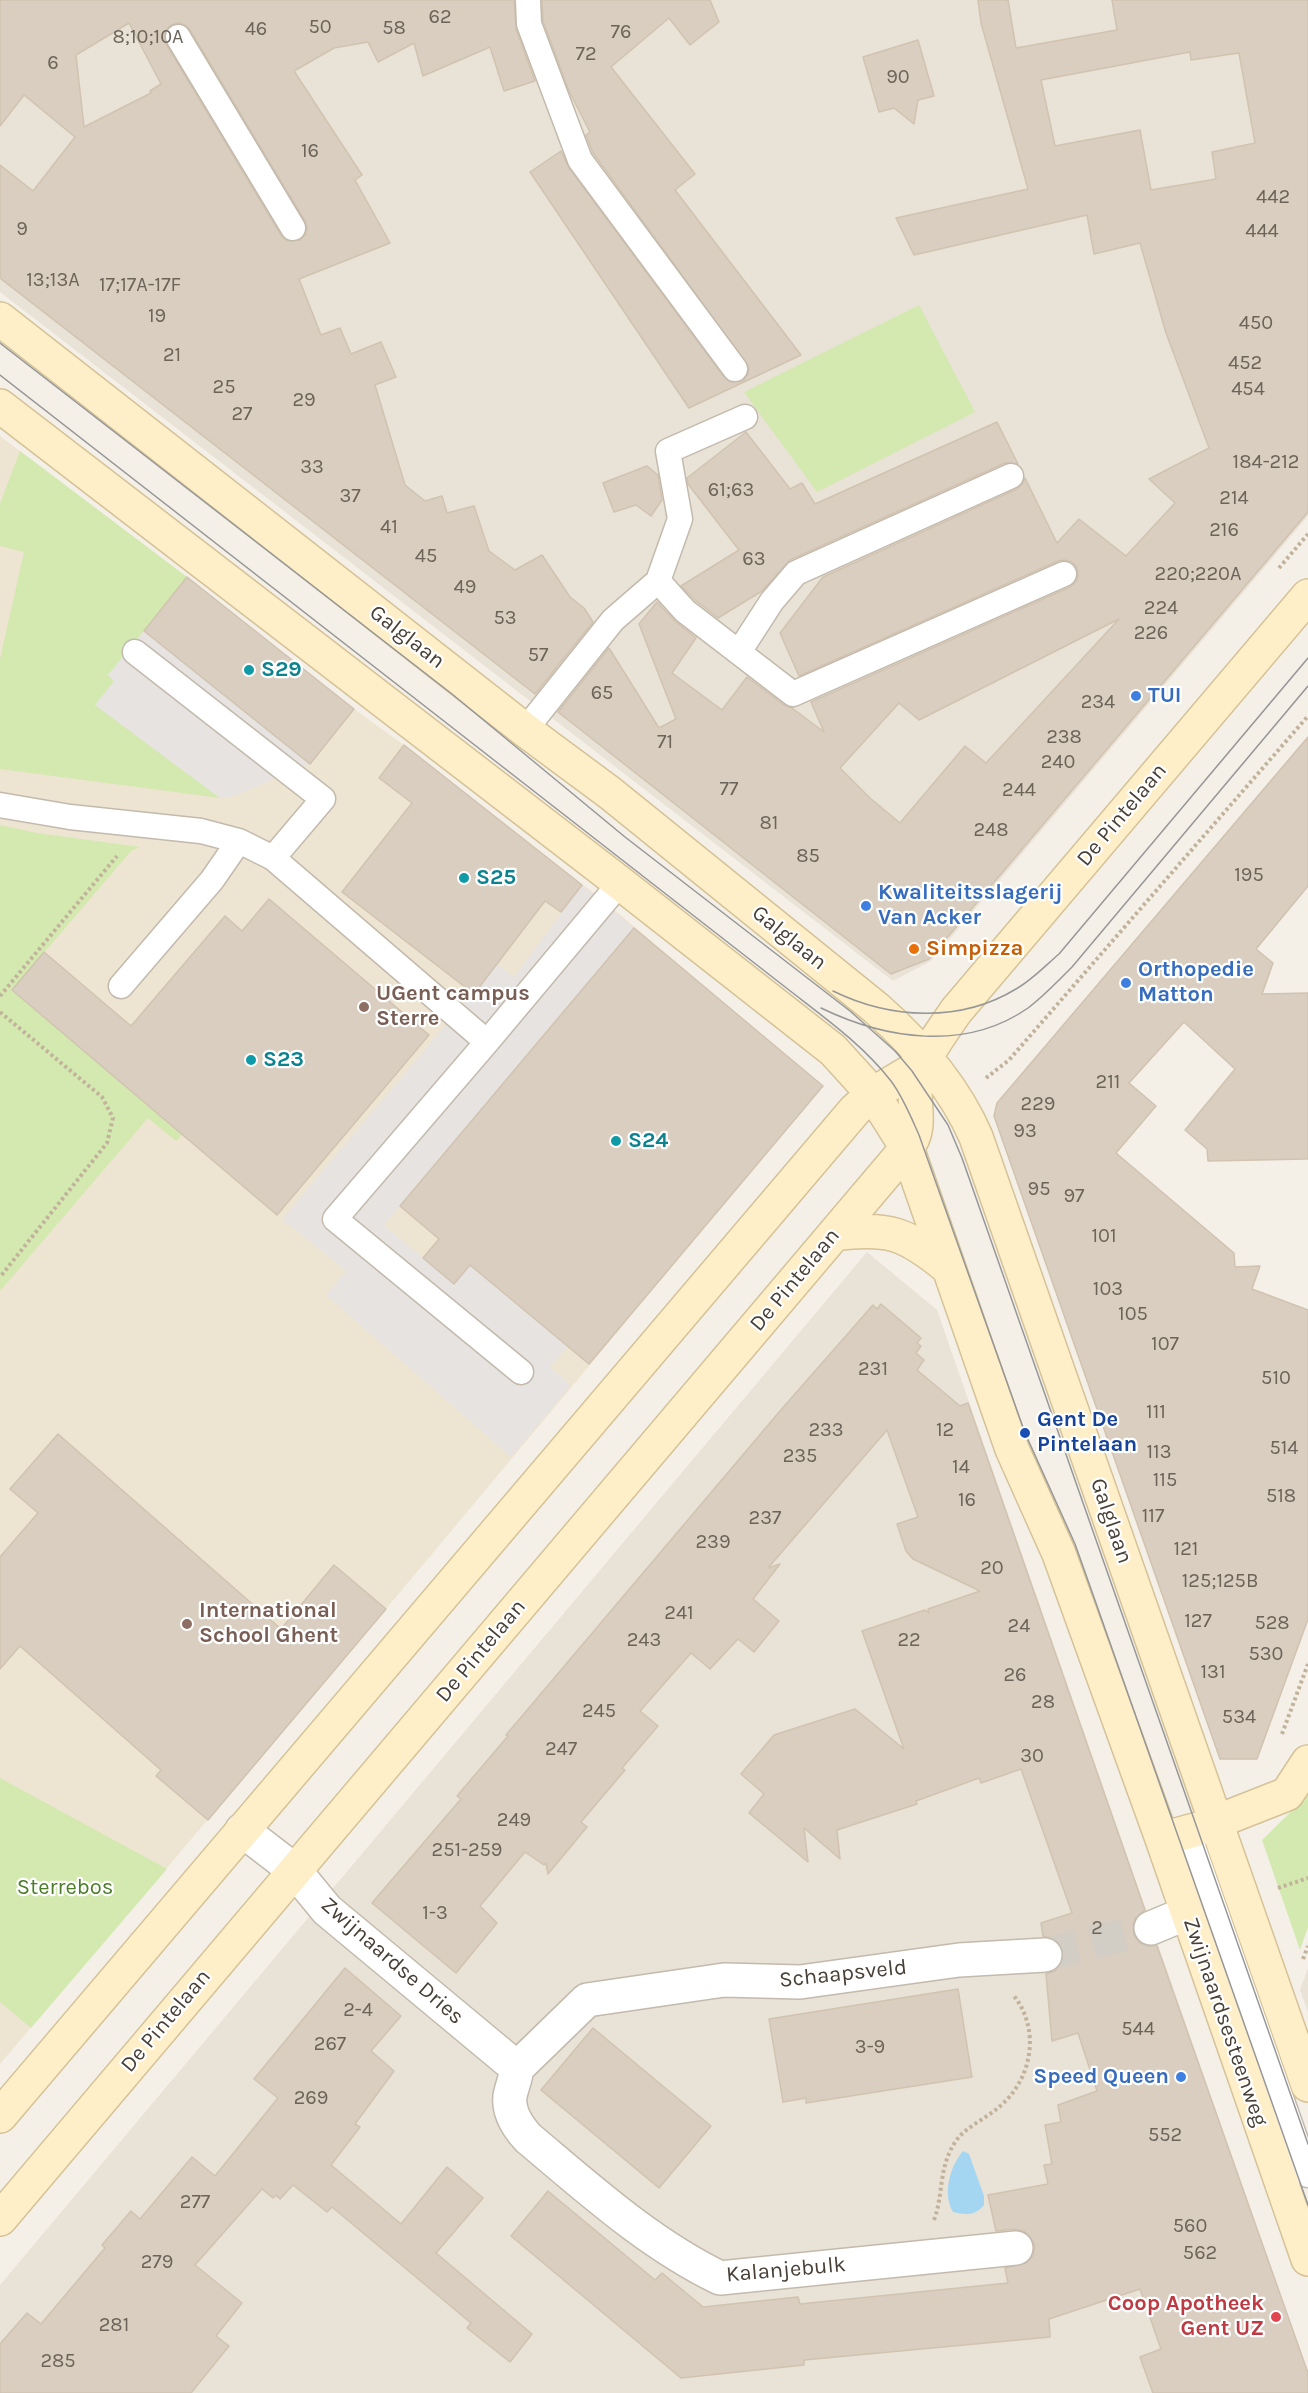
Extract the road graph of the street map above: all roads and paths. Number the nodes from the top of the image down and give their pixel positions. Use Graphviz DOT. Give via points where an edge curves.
graph roads {
  1 [pos="528,0"];
  2 [pos="178,37"];
  3 [pos="293,228"];
  4 [pos="0,319"];
  5 [pos="735,369"];
  6 [pos="0,406"];
  7 [pos="745,417"];
  8 [pos="1011,476"];
  9 [pos="1064,574"];
  10 [pos="658,581"];
  11 [pos="1308,596"];
  12 [pos="135,652"];
  13 [pos="739,652"];
  14 [pos="1308,716"];
  15 [pos="525,730"];
  16 [pos="0,805"];
  17 [pos="141,826"];
  18 [pos="239,841"];
  19 [pos="273,858"];
  20 [pos="620,883"];
  21 [pos="121,986"];
  22 [pos="0,996"];
  23 [pos="0,1012"];
  24 [pos="487,1042"];
  25 [pos="1009,1060"];
  26 [pos="923,1062"];
  27 [pos="873,1094"];
  28 [pos="906,1149"];
  29 [pos="835,1234"];
  30 [pos="947,1267"];
  31 [pos="0,1277"];
  32 [pos="520,1372"];
  33 [pos="1308,1664"];
  34 [pos="1281,1736"];
  35 [pos="1308,1762"];
  36 [pos="242,1830"];
  37 [pos="1189,1831"];
  38 [pos="294,1870"];
  39 [pos="1187,1913"];
  40 [pos="1151,1928"];
  41 [pos="1045,1956"];
  42 [pos="1010,1991"];
  43 [pos="517,2068"];
  44 [pos="1308,2085"];
  45 [pos="0,2116"];
  46 [pos="1308,2175"];
  47 [pos="0,2219"];
  48 [pos="1016,2248"];
  49 [pos="913,2259"];
  50 [pos="1308,2259"];
  1 -- 5 [label="lane" via="529,24 580,159"];
  2 -- 3 [label="lane"];
  4 -- 15 [label="street, Galglaan"];
  6 -- 20 [label="street"];
  7 -- 10 [label="lane" via="668,451 680,519"];
  8 -- 13 [label="lane" via="796,573 772,601"];
  9 -- 13 [label="lane" via="793,694"];
  10 -- 13 [label="lane" via="686,611"];
  10 -- 15 [label="lane" via="613,620"];
  11 -- 26 [label="street, De Pintelaan" via="966,999"];
  12 -- 19 [label="lane" via="323,799"];
  14 -- 25 [label="path"];
  15 -- 26 [label="street, Galglaan" via="610,793 876,1008 905,1034"];
  16 -- 17 [label="lane"];
  17 -- 18 [label="lane" via="201,831"];
  17 -- 22 [label="path"];
  18 -- 19 [label="lane"];
  18 -- 21 [label="lane" via="212,880"];
  19 -- 24 [label="lane"];
  20 -- 24 [label="lane"];
  20 -- 27 [label="street" via="833,1050"];
  23 -- 31 [label="path" via="102,1097 113,1118 107,1143"];
  24 -- 32 [label="lane" via="335,1219"];
  26 -- 27 [label="street, De Pintelaan"];
  26 -- 28 [label="street, De Pintelaan" via="916,1085 916,1129"];
  26 -- 37 [label="street, Galglaan" via="957,1100 976,1137"];
  27 -- 28 [label="street"];
  27 -- 36 [label="street, De Pintelaan" via="855,1110"];
  28 -- 29 [label="street, De Pintelaan"];
  28 -- 30 [label="street"];
  29 -- 30 [label="street" via="865,1230 896,1234 920,1245"];
  29 -- 38 [label="street, De Pintelaan"];
  30 -- 37 [label="street" via="1012,1449"];
  33 -- 34 [label="path"];
  35 -- 37 [label="street" via="1287,1794"];
  36 -- 38 [label="street, Zwijnaardse Dries"];
  36 -- 45 [label="street, De Pintelaan"];
  37 -- 39 [label="street, Zwijnaardsesteenweg"];
  37 -- 44 [label="street"];
  37 -- 46 [label="lane"];
  38 -- 43 [label="street, Zwijnaardse Dries" via="327,1910"];
  38 -- 47 [label="street, De Pintelaan"];
  39 -- 40 [label="street"];
  39 -- 50 [label="street, Zwijnaardsesteenweg"];
  41 -- 43 [label="street, Schaapsveld" via="959,1960 800,1982 724,1980 587,2000"];
  42 -- 49 [label="path" via="1026,2019 1030,2043 1027,2070 1001,2106 956,2139 941,2174 930,2232"];
  43 -- 49 [label="street, Kalanjebulk" via="510,2097 515,2123 528,2138 630,2223 720,2278"];
  48 -- 49 [label="street, Kalanjebulk"];
}
